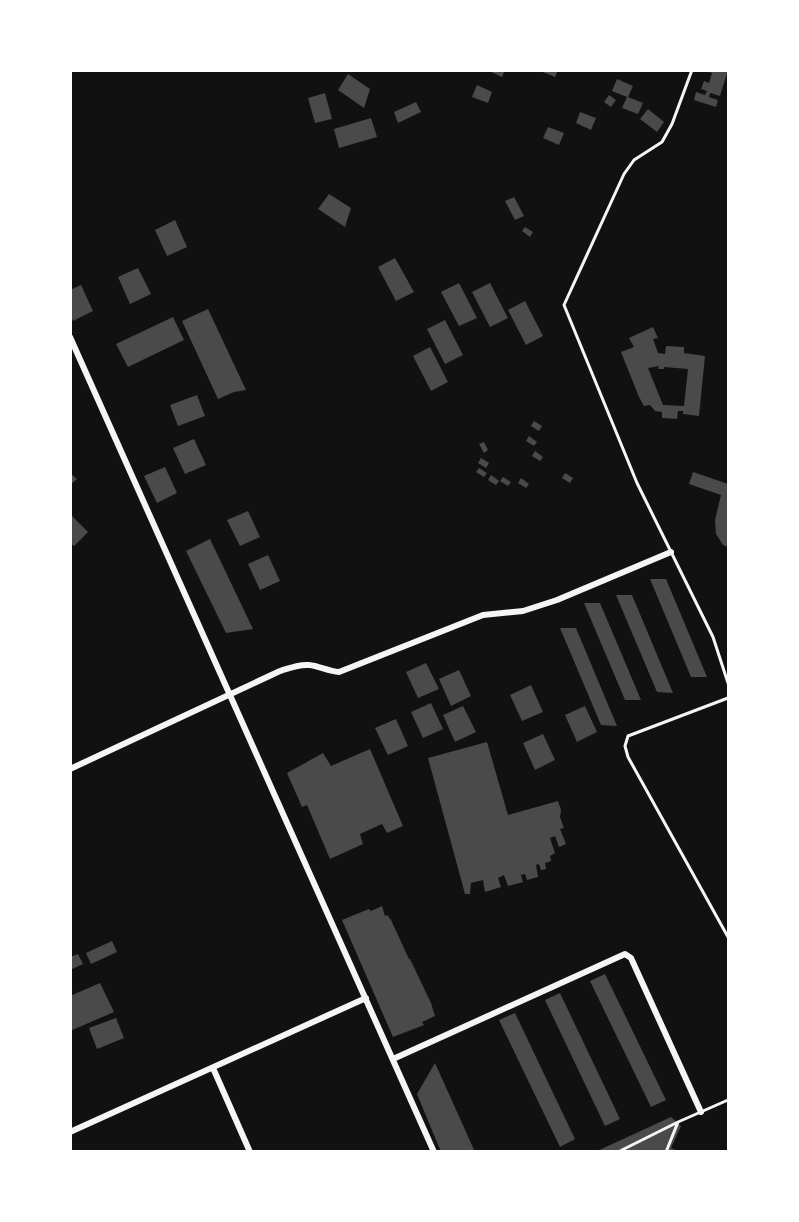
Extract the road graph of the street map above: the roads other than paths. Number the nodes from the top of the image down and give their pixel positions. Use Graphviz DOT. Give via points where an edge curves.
graph roads {
  1 [pos="692,70"];
  2 [pos="70,337"];
  3 [pos="671,552"];
  4 [pos="729,683"];
  5 [pos="231,695"];
  6 [pos="729,698"];
  7 [pos="70,770"];
  8 [pos="729,938"];
  9 [pos="366,999"];
  10 [pos="393,1059"];
  11 [pos="213,1068"];
  12 [pos="729,1100"];
  13 [pos="701,1112"];
  14 [pos="678,1122"];
  15 [pos="70,1132"];
  16 [pos="250,1152"];
  17 [pos="434,1152"];
  18 [pos="618,1152"];
  19 [pos="666,1152"];
  1 -- 3 [label="lane" via="662,142 634,160 624,174 564,305 637,483"];
  2 -- 5 [label="street"];
  3 -- 4 [label="lane" via="713,637"];
  3 -- 5 [label="street" via="557,600 523,611 483,615 339,672 294,666"];
  5 -- 7 [label="street"];
  5 -- 9 [label="street"];
  6 -- 8 [label="lane" via="628,736 625,746 627,758"];
  9 -- 10 [label="street"];
  9 -- 11 [label="street"];
  10 -- 13 [label="street" via="625,954 631,958"];
  10 -- 17 [label="street"];
  11 -- 15 [label="street"];
  11 -- 16 [label="street"];
  12 -- 13 [label="lane"];
  13 -- 14 [label="lane"];
  14 -- 18 [label="lane"];
  14 -- 19 [label="lane"];
}
